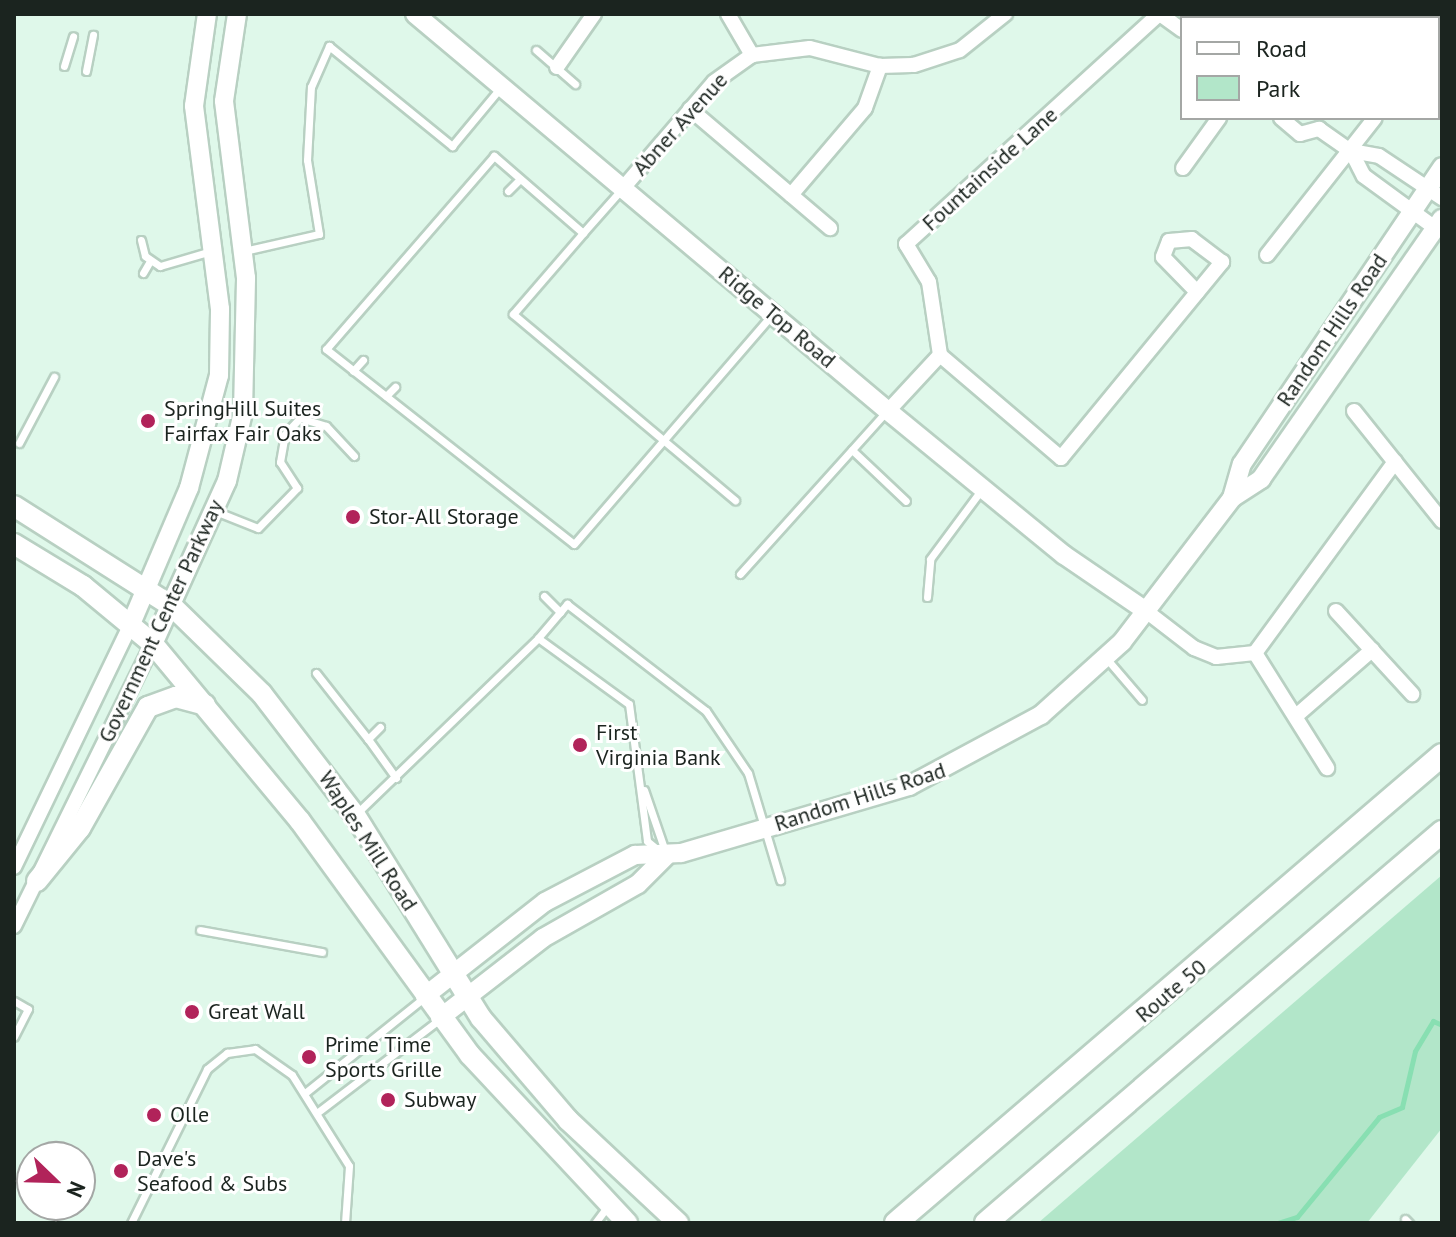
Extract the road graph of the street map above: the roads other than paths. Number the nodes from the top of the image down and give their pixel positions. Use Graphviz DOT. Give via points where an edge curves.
graph roads {
  1 [pos="207,14"];
  2 [pos="237,14"];
  3 [pos="415,14"];
  4 [pos="594,14"];
  5 [pos="728,14"];
  6 [pos="1005,14"];
  7 [pos="1160,14"];
  8 [pos="1180,29"];
  9 [pos="93,35"];
  10 [pos="73,36"];
  11 [pos="536,50"];
  12 [pos="752,55"];
  13 [pos="64,66"];
  14 [pos="880,66"];
  15 [pos="557,67"];
  16 [pos="86,71"];
  17 [pos="503,84"];
  18 [pos="575,84"];
  19 [pos="690,109"];
  20 [pos="1218,120"];
  21 [pos="1283,120"];
  22 [pos="1374,120"];
  23 [pos="1320,123"];
  24 [pos="1351,151"];
  25 [pos="1442,167"];
  26 [pos="1183,168"];
  27 [pos="520,179"];
  28 [pos="624,187"];
  29 [pos="508,191"];
  30 [pos="1434,194"];
  31 [pos="791,195"];
  32 [pos="1411,211"];
  33 [pos="1439,223"];
  34 [pos="830,228"];
  35 [pos="583,233"];
  36 [pos="141,240"];
  37 [pos="211,251"];
  38 [pos="241,251"];
  39 [pos="1267,255"];
  40 [pos="150,261"];
  41 [pos="143,273"];
  42 [pos="1197,292"];
  43 [pos="772,314"];
  44 [pos="940,355"];
  45 [pos="363,360"];
  46 [pos="353,371"];
  47 [pos="54,377"];
  48 [pos="395,387"];
  49 [pos="386,396"];
  50 [pos="888,411"];
  51 [pos="1354,411"];
  52 [pos="664,440"];
  53 [pos="19,443"];
  54 [pos="852,450"];
  55 [pos="354,456"];
  56 [pos="1395,462"];
  57 [pos="983,488"];
  58 [pos="1232,498"];
  59 [pos="735,500"];
  60 [pos="906,501"];
  61 [pos="14,506"];
  62 [pos="215,511"];
  63 [pos="1442,521"];
  64 [pos="14,544"];
  65 [pos="740,574"];
  66 [pos="146,589"];
  67 [pos="544,596"];
  68 [pos="927,597"];
  69 [pos="173,607"];
  70 [pos="1146,611"];
  71 [pos="1336,611"];
  72 [pos="560,612"];
  73 [pos="131,624"];
  74 [pos="538,638"];
  75 [pos="153,644"];
  76 [pos="1372,650"];
  77 [pos="1255,653"];
  78 [pos="1106,658"];
  79 [pos="316,673"];
  80 [pos="1412,694"];
  81 [pos="1142,700"];
  82 [pos="207,706"];
  83 [pos="1296,716"];
  84 [pos="380,727"];
  85 [pos="368,739"];
  86 [pos="1442,755"];
  87 [pos="1327,768"];
  88 [pos="396,778"];
  89 [pos="639,781"];
  90 [pos="355,815"];
  91 [pos="766,829"];
  92 [pos="1442,832"];
  93 [pos="666,856"];
  94 [pos="14,867"];
  95 [pos="780,880"];
  96 [pos="37,881"];
  97 [pos="14,926"];
  98 [pos="200,930"];
  99 [pos="322,952"];
  100 [pos="453,973"];
  101 [pos="466,995"];
  102 [pos="425,996"];
  103 [pos="14,1001"];
  104 [pos="440,1018"];
  105 [pos="14,1037"];
  106 [pos="305,1093"];
  107 [pos="318,1112"];
  108 [pos="608,1206"];
  109 [pos="131,1223"];
  110 [pos="345,1223"];
  111 [pos="595,1223"];
  112 [pos="627,1223"];
  113 [pos="678,1223"];
  114 [pos="896,1223"];
  115 [pos="986,1223"];
  1 -- 37 [label="street, Government Center Parkway" via="194,106"];
  2 -- 38 [label="street, Government Center Parkway" via="224,101"];
  3 -- 17 [label="street, Ridge Top Road"];
  4 -- 15 [label="street"];
  5 -- 12 [label="street"];
  6 -- 14 [label="street" via="949,56"];
  7 -- 8 [label="street, Fountainside Lane"];
  7 -- 44 [label="street, Fountainside Lane" via="906,244 929,282"];
  9 -- 16 [label="lane"];
  10 -- 13 [label="lane"];
  11 -- 15 [label="lane"];
  12 -- 14 [label="street" via="810,48"];
  12 -- 19 [label="street, Abner Avenue"];
  14 -- 31 [label="street" via="865,108"];
  15 -- 18 [label="lane"];
  17 -- 28 [label="street, Ridge Top Road"];
  17 -- 38 [label="lane" via="452,146 329,46 311,87 309,116 307,160 319,234"];
  19 -- 28 [label="street, Abner Avenue"];
  19 -- 31 [label="street"];
  20 -- 26 [label="street"];
  21 -- 23 [label="street" via="1295,132"];
  22 -- 24 [label="street"];
  23 -- 24 [label="street"];
  24 -- 30 [label="street" via="1379,156"];
  24 -- 32 [label="street" via="1364,176"];
  24 -- 39 [label="street"];
  25 -- 30 [label="street, Random Hills Road"];
  27 -- 29 [label="lane"];
  27 -- 35 [label="lane"];
  27 -- 46 [label="lane" via="494,156 326,349"];
  28 -- 35 [label="lane"];
  28 -- 43 [label="street, Ridge Top Road"];
  30 -- 32 [label="street, Random Hills Road"];
  31 -- 34 [label="street"];
  32 -- 33 [label="street"];
  32 -- 58 [label="street, Random Hills Road" via="1242,464"];
  33 -- 58 [label="street, Random Hills Road" via="1261,479"];
  35 -- 52 [label="lane" via="513,314"];
  36 -- 40 [label="lane"];
  37 -- 40 [label="lane" via="160,266"];
  37 -- 66 [label="street, Government Center Parkway" via="219,362 207,438"];
  38 -- 62 [label="street, Government Center Parkway" via="250,345 243,412"];
  40 -- 41 [label="lane"];
  42 -- 44 [label="street" via="1061,458"];
  43 -- 50 [label="street, Ridge Top Road"];
  43 -- 52 [label="lane"];
  44 -- 50 [label="street"];
  45 -- 46 [label="lane"];
  46 -- 49 [label="lane"];
  47 -- 53 [label="lane"];
  48 -- 49 [label="lane"];
  49 -- 52 [label="lane" via="574,544"];
  50 -- 54 [label="lane"];
  50 -- 57 [label="street, Ridge Top Road"];
  51 -- 56 [label="street"];
  52 -- 59 [label="lane"];
  54 -- 60 [label="lane"];
  54 -- 65 [label="lane"];
  55 -- 62 [label="lane" via="326,426 300,418 285,434 280,462 297,488 258,528"];
  56 -- 63 [label="street"];
  56 -- 77 [label="street"];
  57 -- 68 [label="lane" via="930,559"];
  57 -- 70 [label="street, Ridge Top Road"];
  58 -- 70 [label="street, Random Hills Road"];
  61 -- 66 [label="main road, Waples Mill Road"];
  62 -- 69 [label="street, Government Center Parkway"];
  64 -- 73 [label="main road, Waples Mill Road"];
  66 -- 69 [label="main road, Waples Mill Road"];
  66 -- 73 [label="street, Government Center Parkway"];
  67 -- 72 [label="lane"];
  69 -- 75 [label="street, Government Center Parkway"];
  69 -- 90 [label="main road, Waples Mill Road" via="262,694"];
  70 -- 77 [label="street" via="1194,648 1216,657"];
  70 -- 78 [label="street, Random Hills Road"];
  71 -- 76 [label="street"];
  72 -- 74 [label="lane"];
  72 -- 91 [label="lane" via="567,604 706,711 748,773"];
  73 -- 75 [label="main road, Waples Mill Road"];
  73 -- 94 [label="street, Government Center Parkway"];
  74 -- 88 [label="lane"];
  74 -- 89 [label="lane" via="629,704"];
  75 -- 82 [label="main road, Waples Mill Road"];
  75 -- 96 [label="street, Government Center Parkway"];
  76 -- 80 [label="street"];
  76 -- 83 [label="street"];
  77 -- 83 [label="street"];
  78 -- 81 [label="lane"];
  78 -- 91 [label="street, Random Hills Road" via="1041,715 966,760"];
  79 -- 85 [label="lane"];
  82 -- 96 [label="main road" via="176,697 148,707 80,828"];
  82 -- 102 [label="main road, Waples Mill Road"];
  83 -- 87 [label="street"];
  84 -- 85 [label="lane"];
  85 -- 88 [label="lane"];
  86 -- 114 [label="main road, Route 50"];
  88 -- 90 [label="lane"];
  89 -- 93 [label="lane"];
  89 -- 93 [label="lane" via="647,841"];
  90 -- 100 [label="main road, Waples Mill Road"];
  91 -- 93 [label="street, Random Hills Road"];
  91 -- 95 [label="lane"];
  92 -- 115 [label="main road"];
  93 -- 100 [label="street, Random Hills Road" via="635,855 586,879"];
  93 -- 101 [label="street, Random Hills Road" via="638,884 543,938"];
  96 -- 97 [label="street, Government Center Parkway"];
  98 -- 99 [label="lane"];
  100 -- 101 [label="main road, Waples Mill Road"];
  100 -- 102 [label="street, Random Hills Road"];
  101 -- 104 [label="street, Random Hills Road"];
  101 -- 113 [label="main road, Waples Mill Road" via="568,1120"];
  102 -- 104 [label="main road, Waples Mill Road"];
  102 -- 106 [label="lane"];
  103 -- 105 [label="lane" via="28,1009"];
  104 -- 107 [label="lane"];
  104 -- 108 [label="main road, Waples Mill Road"];
  106 -- 107 [label="lane"];
  106 -- 109 [label="lane" via="268,1053 242,1049 218,1058"];
  107 -- 110 [label="lane" via="349,1166"];
  108 -- 111 [label="lane"];
  108 -- 112 [label="main road, Waples Mill Road"];
}
